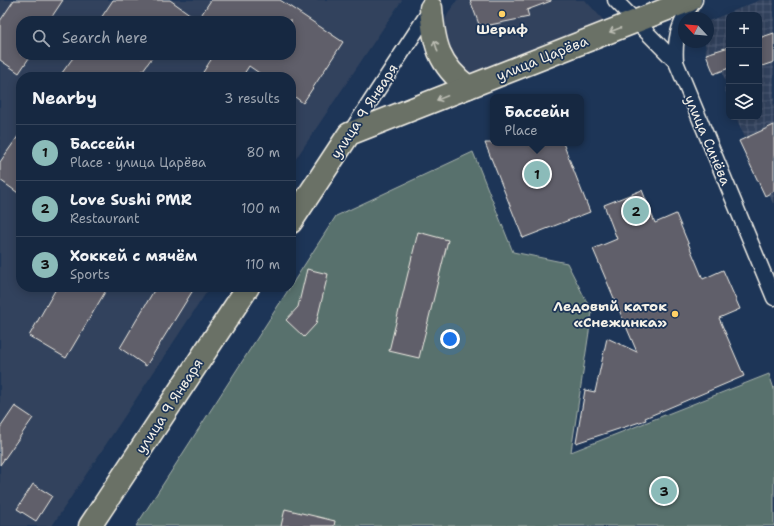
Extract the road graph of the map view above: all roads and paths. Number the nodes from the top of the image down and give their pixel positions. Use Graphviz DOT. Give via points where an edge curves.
graph roads {
  1 [pos="615,0"];
  2 [pos="690,0"];
  3 [pos="695,0"];
  4 [pos="434,4"];
  5 [pos="635,21"];
  6 [pos="676,62"];
  7 [pos="468,87"];
  8 [pos="349,134"];
  9 [pos="296,214"];
  10 [pos="245,292"];
  11 [pos="774,298"];
  12 [pos="90,526"];
  1 -- 5 [label="street, улица Синёва"];
  2 -- 5 [label="main road, улица Царёва"];
  3 -- 6 [label="street" via="678,28 674,44"];
  7 -- 4 [label="main road, one-way" via="456,78 439,54 433,35"];
  4 -- 8 [label="street, улица 9 Января"];
  5 -- 6 [label="street, улица Синёва"];
  5 -- 7 [label="main road, улица Царёва, one-way"];
  6 -- 11 [label="street, улица Синёва"];
  7 -- 8 [label="main road, улица Царёва, one-way"];
  8 -- 9 [label="main road, улица 9 Января"];
  10 -- 12 [label="main road, улица 9 Января"];
}
